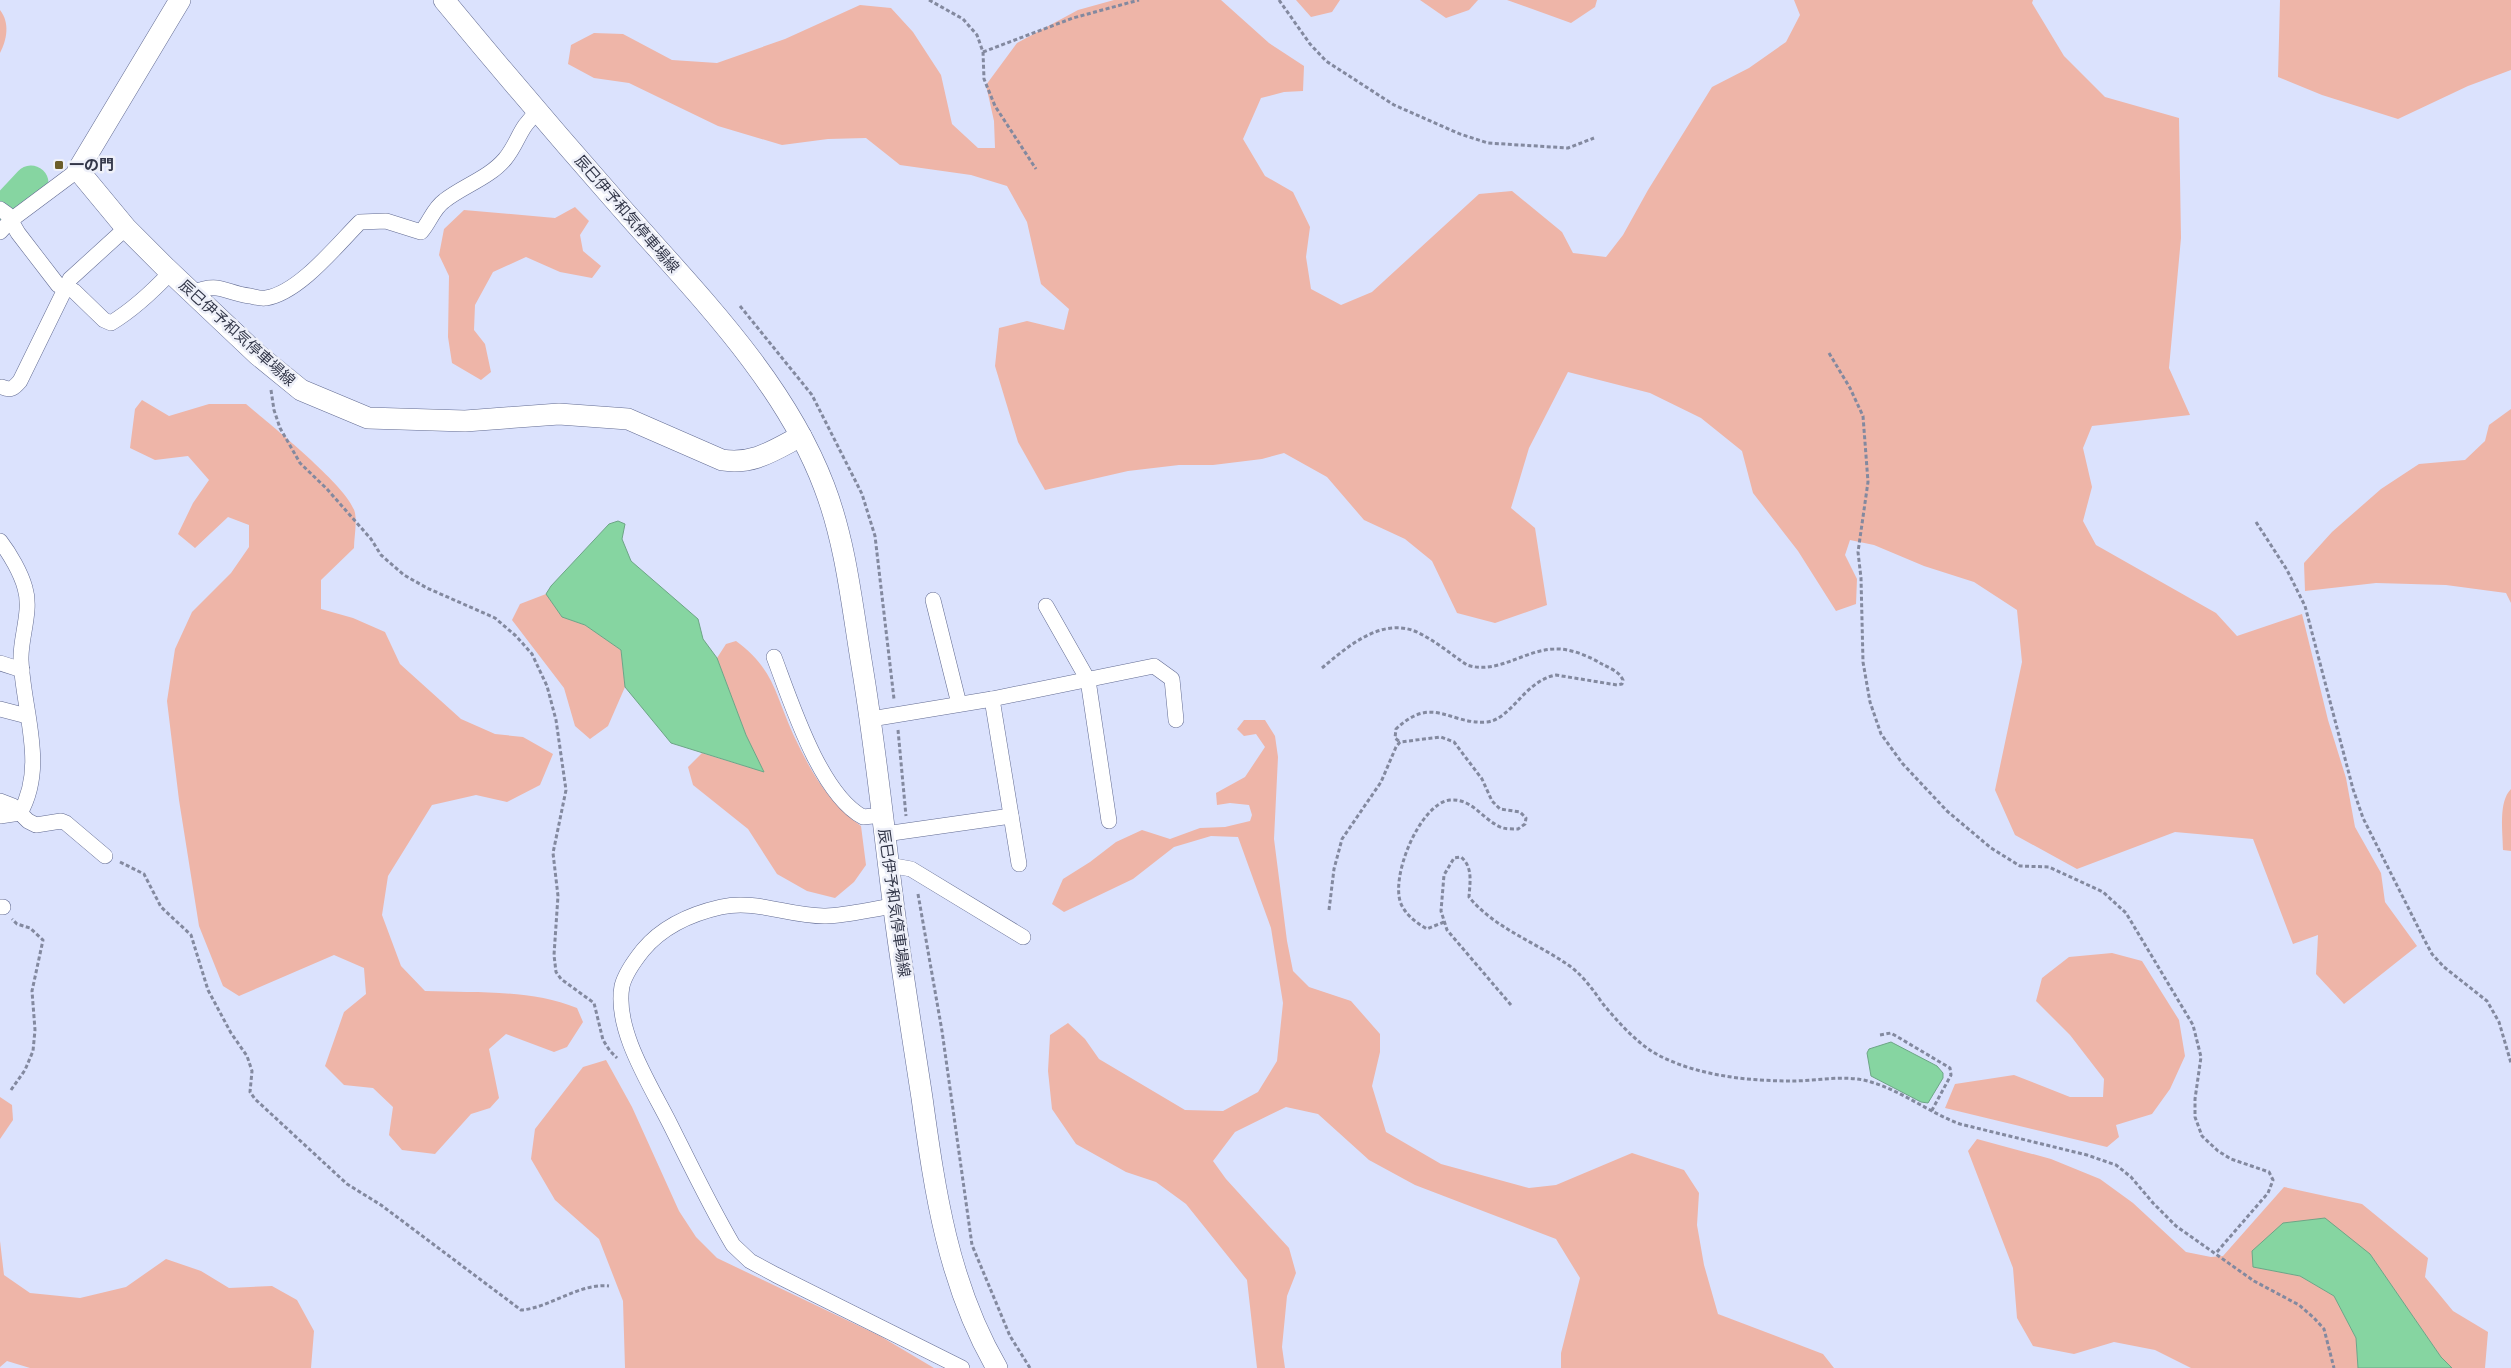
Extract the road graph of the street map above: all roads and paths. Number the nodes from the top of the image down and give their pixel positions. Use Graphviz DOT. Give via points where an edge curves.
graph roads {
  1 [pos="180,0"];
  2 [pos="444,0"];
  3 [pos="929,0"];
  4 [pos="1139,0"];
  5 [pos="1279,0"];
  6 [pos="983,52"];
  7 [pos="538,112"];
  8 [pos="1594,138"];
  9 [pos="1036,169"];
  10 [pos="78,170"];
  11 [pos="6,214"];
  12 [pos="126,228"];
  13 [pos="0,232"];
  14 [pos="170,273"];
  15 [pos="64,288"];
  16 [pos="192,293"];
  17 [pos="1830,353"];
  18 [pos="277,370"];
  19 [pos="1,388"];
  20 [pos="801,436"];
  21 [pos="2256,522"];
  22 [pos="0,542"];
  23 [pos="933,600"];
  24 [pos="1046,606"];
  25 [pos="774,657"];
  26 [pos="0,663"];
  27 [pos="1322,668"];
  28 [pos="22,670"];
  29 [pos="1088,680"];
  30 [pos="992,699"];
  31 [pos="959,704"];
  32 [pos="0,709"];
  33 [pos="27,716"];
  34 [pos="871,719"];
  35 [pos="1176,720"];
  36 [pos="1400,742"];
  37 [pos="0,801"];
  38 [pos="20,814"];
  39 [pos="0,816"];
  40 [pos="1011,816"];
  41 [pos="1108,822"];
  42 [pos="884,824"];
  43 [pos="105,856"];
  44 [pos="888,864"];
  45 [pos="1019,864"];
  46 [pos="894,906"];
  47 [pos="1,907"];
  48 [pos="1329,910"];
  49 [pos="1444,922"];
  50 [pos="1023,937"];
  51 [pos="1510,1005"];
  52 [pos="1880,1035"];
  53 [pos="639,1061"];
  54 [pos="2511,1063"];
  55 [pos="11,1090"];
  56 [pos="1931,1112"];
  57 [pos="2216,1253"];
  58 [pos="609,1286"];
  59 [pos="962,1368"];
  60 [pos="997,1368"];
  61 [pos="2334,1368"];
  1 -- 10 [label="main road"];
  2 -- 7 [label="main road, 辰巳伊予和気停車場線"];
  3 -- 6 [label="path" via="963,19 977,35"];
  4 -- 6 [label="path" via="1073,18"];
  5 -- 8 [label="path" via="1310,44 1326,60 1394,106 1488,143 1568,148"];
  6 -- 9 [label="path" via="984,79 995,106"];
  7 -- 16 [label="street" via="524,123 520,136 505,159 444,201 421,232 386,220 360,222 332,253 285,290 265,298 208,286"];
  7 -- 20 [label="main road, 辰巳伊予和気停車場線" via="758,367"];
  10 -- 11 [label="street"];
  10 -- 12 [label="main road, 辰巳伊予和気停車場線"];
  11 -- 13 [label="street"];
  11 -- 15 [label="street" via="58,285"];
  12 -- 14 [label="main road, 辰巳伊予和気停車場線"];
  12 -- 15 [label="street"];
  14 -- 15 [label="street" via="142,302 111,322 104,320 74,291"];
  14 -- 16 [label="main road, 辰巳伊予和気停車場線"];
  15 -- 19 [label="street" via="20,381 9,390"];
  16 -- 18 [label="main road, 辰巳伊予和気停車場線"];
  17 -- 57 [label="path" via="1863,416 1868,482 1858,552 1863,662 1870,702 1881,734 1902,763 1946,811 1991,848 2020,866 2049,867 2103,892 2126,913 2193,1025 2201,1057 2195,1117 2202,1136 2231,1159 2269,1172 2273,1180 2268,1193"];
  18 -- 20 [label="main road, 辰巳伊予和気停車場線" via="302,390 368,418 465,421 559,414 628,418 722,460 738,462 755,459"];
  18 -- 53 [label="path" via="270,394 289,447 382,555 404,575 427,588 495,618 532,654 547,686 556,720 566,790 552,853 558,896 556,972 560,979 594,1003 610,1051 617,1058"];
  20 -- 34 [label="main road, 辰巳伊予和気停車場線" via="825,487 846,562"];
  21 -- 54 [label="path" via="2287,570 2305,606 2353,789 2379,852 2432,954 2487,1001 2499,1022"];
  22 -- 28 [label="street" via="25,589"];
  23 -- 31 [label="street"];
  24 -- 29 [label="street"];
  25 -- 42 [label="street" via="822,773 840,800 863,817"];
  26 -- 28 [label="street"];
  27 -- 36 [label="path" via="1364,637 1380,630 1397,628 1418,632 1475,667 1493,666 1554,649 1569,650 1596,660 1619,673 1623,680 1622,684 1617,684 1547,676 1538,680 1498,718 1487,722 1437,711 1420,713 1396,729 1395,738"];
  28 -- 33 [label="street"];
  29 -- 30 [label="street"];
  29 -- 35 [label="street" via="1154,666 1172,679"];
  29 -- 41 [label="street"];
  30 -- 31 [label="street"];
  30 -- 40 [label="street"];
  31 -- 34 [label="street"];
  32 -- 33 [label="street"];
  33 -- 38 [label="street" via="33,773 29,794"];
  34 -- 42 [label="main road, 辰巳伊予和気停車場線"];
  36 -- 48 [label="path" via="1381,782 1342,839"];
  36 -- 49 [label="path" via="1440,737 1454,742 1482,778 1492,802 1500,809 1520,812 1526,818 1518,829 1502,828 1465,801 1448,800 1431,812 1404,856 1398,883 1402,905 1414,922 1427,929"];
  37 -- 38 [label="street" via="13,806"];
  38 -- 39 [label="street"];
  38 -- 43 [label="street" via="36,825 66,823"];
  40 -- 42 [label="street"];
  40 -- 45 [label="street"];
  42 -- 44 [label="main road, 辰巳伊予和気停車場線"];
  43 -- 58 [label="path" via="144,874 161,907 192,935 208,990 247,1056 252,1072 250,1092 255,1099 347,1184 381,1205 521,1310 600,1285"];
  44 -- 46 [label="main road, 辰巳伊予和気停車場線"];
  44 -- 50 [label="street" via="910,869"];
  46 -- 53 [label="street" via="826,916 758,905 723,906 686,917 654,937 634,960 622,985 625,1028"];
  46 -- 60 [label="main road, 辰巳伊予和気停車場線" via="936,1198 959,1287"];
  47 -- 55 [label="path" via="17,924 30,928 43,940 32,991 35,1030 32,1051 25,1070"];
  49 -- 51 [label="path" via="1447,930"];
  49 -- 56 [label="path" via="1441,911 1444,874 1454,858 1461,857 1467,862 1470,875 1468,897 1480,911 1571,967 1587,981 1627,1031 1660,1056 1693,1070 1728,1076 1791,1081 1845,1078 1871,1082"];
  52 -- 56 [label="path" via="1891,1033 1950,1068 1951,1075"];
  53 -- 59 [label="street" via="733,1245 750,1261"];
  56 -- 57 [label="path" via="1960,1124 2116,1165 2131,1176 2176,1226"];
  57 -- 61 [label="path" via="2254,1281 2299,1305 2314,1318 2324,1329"];
}
